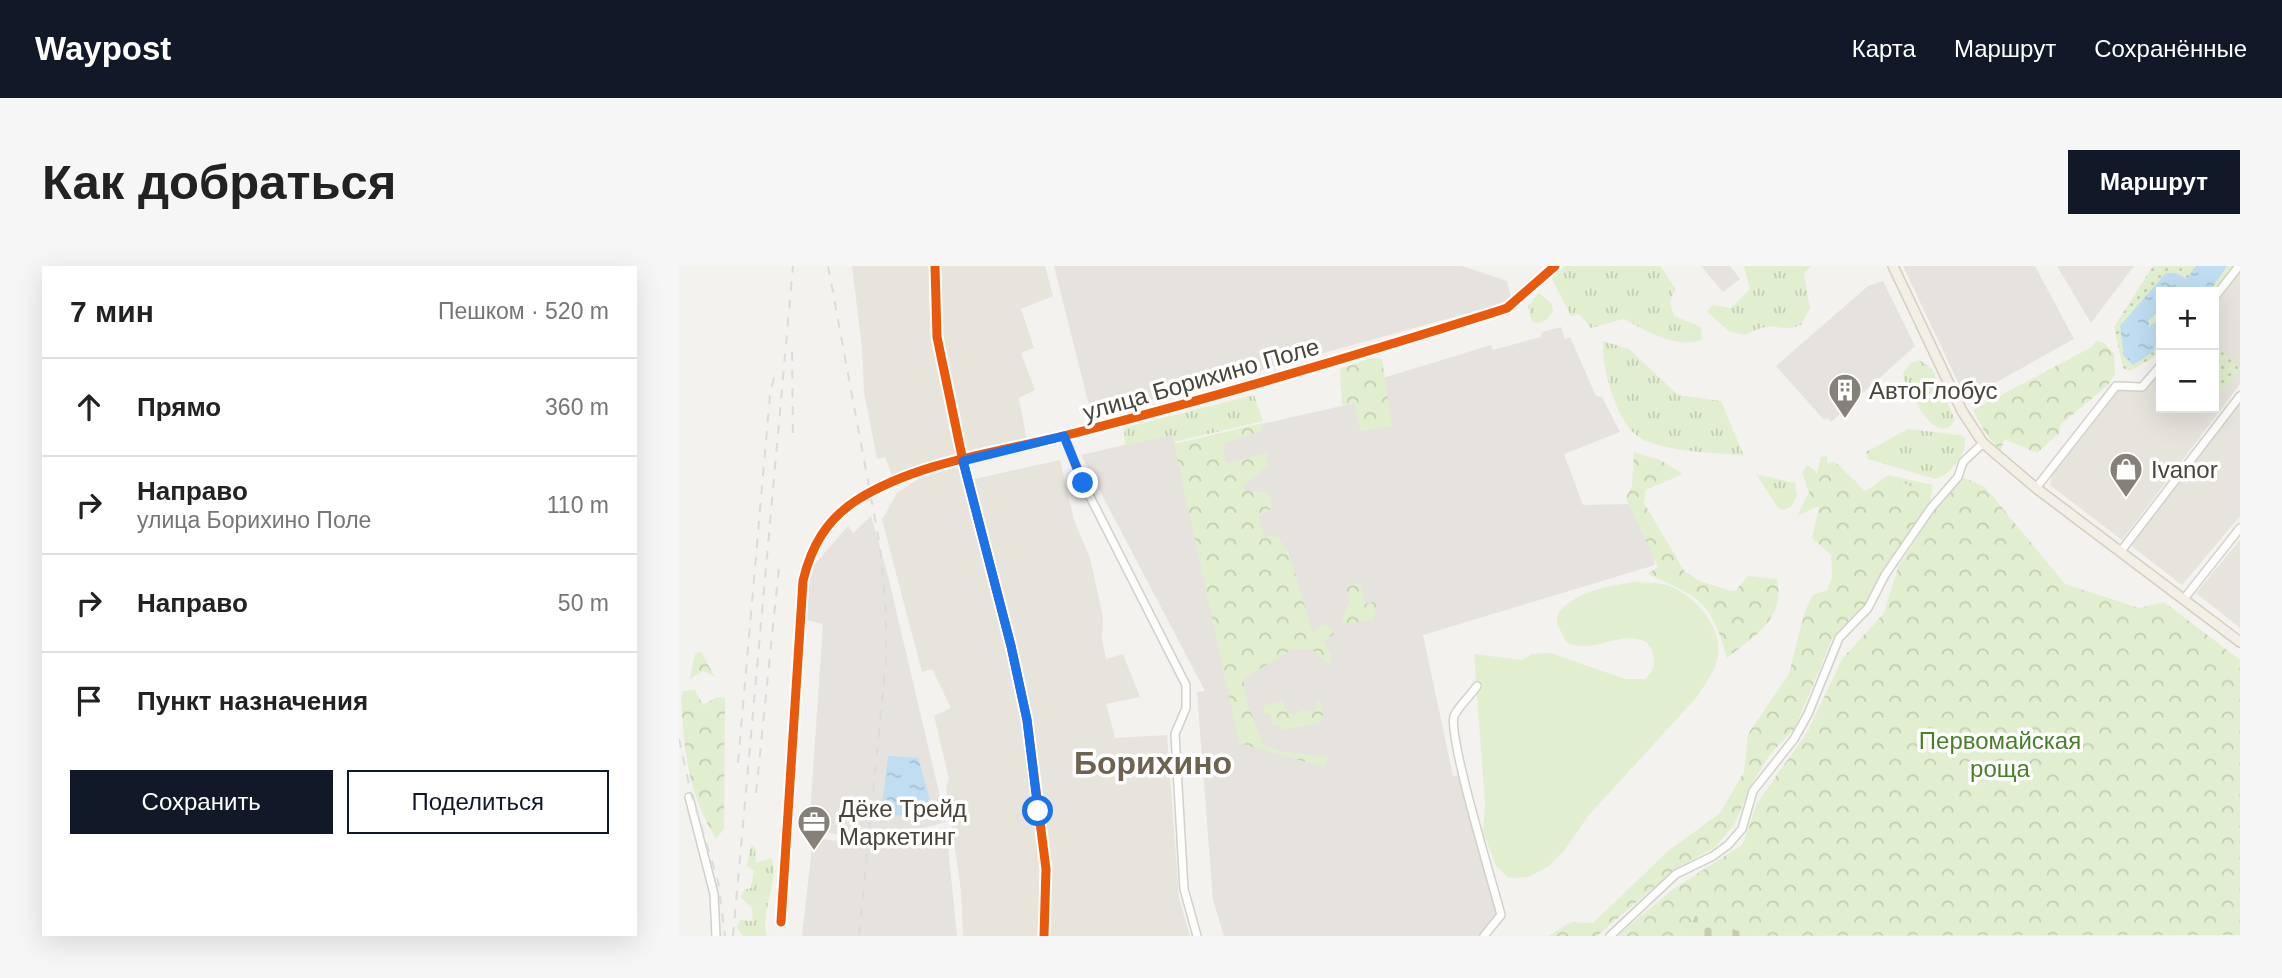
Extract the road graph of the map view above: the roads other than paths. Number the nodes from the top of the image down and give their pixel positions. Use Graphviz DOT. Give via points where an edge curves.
graph roads {
  1 [pos="935,266"];
  2 [pos="1555,266"];
  3 [pos="1893,266"];
  4 [pos="2239,266"];
  5 [pos="2219,292"];
  6 [pos="2156,371"];
  7 [pos="2240,396"];
  8 [pos="1064,436"];
  9 [pos="1983,443"];
  10 [pos="963,461"];
  11 [pos="2036,488"];
  12 [pos="2240,528"];
  13 [pos="2121,551"];
  14 [pos="2183,600"];
  15 [pos="2240,642"];
  16 [pos="1477,686"];
  17 [pos="689,797"];
  18 [pos="781,922"];
  19 [pos="716,936"];
  20 [pos="1044,936"];
  21 [pos="1197,936"];
  22 [pos="1484,936"];
  23 [pos="1609,936"];
  1 -- 10 [label="street" via="937,337"];
  2 -- 8 [label="street, улица Борихино Поле" via="1507,308 1245,389"];
  3 -- 9 [label="main road" via="1962,411"];
  4 -- 5 [label="street"];
  6 -- 11 [label="street" via="2142,387 2116,386"];
  7 -- 13 [label="street"];
  8 -- 10 [label="street, улица Борихино Поле"];
  8 -- 21 [label="street" via="1083,483 1186,685 1186,709 1175,734 1184,889"];
  9 -- 11 [label="main road"];
  9 -- 23 [label="street" via="1963,462 1958,477 1931,508 1868,608 1839,638 1794,739 1753,791 1742,828 1713,856 1676,874"];
  10 -- 18 [label="street, улица Борихино Поле" via="870,493 842,511 823,531 803,581"];
  10 -- 20 [label="street" via="1027,720 1045,869"];
  11 -- 13 [label="main road"];
  12 -- 14 [label="street"];
  13 -- 14 [label="main road"];
  14 -- 15 [label="main road"];
  16 -- 22 [label="street" via="1454,716 1455,736 1501,915"];
  17 -- 19 [label="street" via="714,894"];
}
